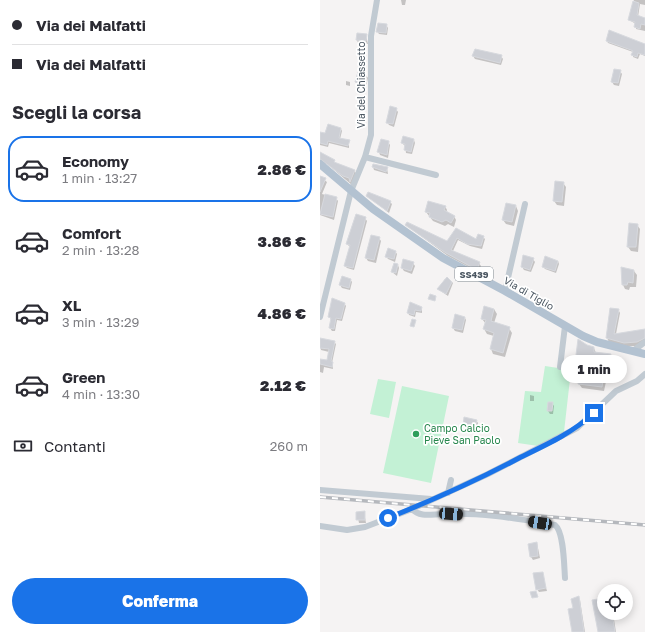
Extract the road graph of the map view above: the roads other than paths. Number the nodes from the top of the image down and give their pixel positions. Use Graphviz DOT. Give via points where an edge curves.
graph roads {
  1 [pos="377,0"];
  2 [pos="365,157"];
  3 [pos="320,164"];
  4 [pos="436,175"];
  5 [pos="351,191"];
  6 [pos="526,204"];
  7 [pos="505,290"];
  8 [pos="320,317"];
  9 [pos="566,326"];
  10 [pos="645,342"];
  11 [pos="633,351"];
  12 [pos="645,354"];
  13 [pos="560,367"];
  14 [pos="645,374"];
  15 [pos="451,480"];
  16 [pos="320,490"];
  17 [pos="448,493"];
  18 [pos="433,499"];
  19 [pos="412,509"];
  20 [pos="320,526"];
  21 [pos="565,578"];
  1 -- 2 [label="street, Via del Chiassetto" via="371,36 370,135"];
  2 -- 4 [label="street"];
  2 -- 5 [label="street, Via del Chiassetto"];
  3 -- 5 [label="main road, Via di Tiglio / SS439"];
  5 -- 7 [label="main road, Via di Tiglio / SS439" via="412,238 443,258"];
  5 -- 8 [label="street"];
  6 -- 7 [label="street"];
  7 -- 9 [label="main road, Via di Tiglio / SS439"];
  9 -- 11 [label="main road, Via di Tiglio / SS439" via="597,342"];
  9 -- 13 [label="street"];
  10 -- 11 [label="street"];
  11 -- 12 [label="main road, Via di Tiglio / SS439"];
  14 -- 17 [label="street" via="616,391 577,428"];
  15 -- 17 [label="street"];
  16 -- 18 [label="street"];
  17 -- 18 [label="street"];
  18 -- 19 [label="street"];
  19 -- 20 [label="street" via="365,527 347,530"];
  19 -- 21 [label="street" via="421,515 503,517 555,525 561,535"];
}
